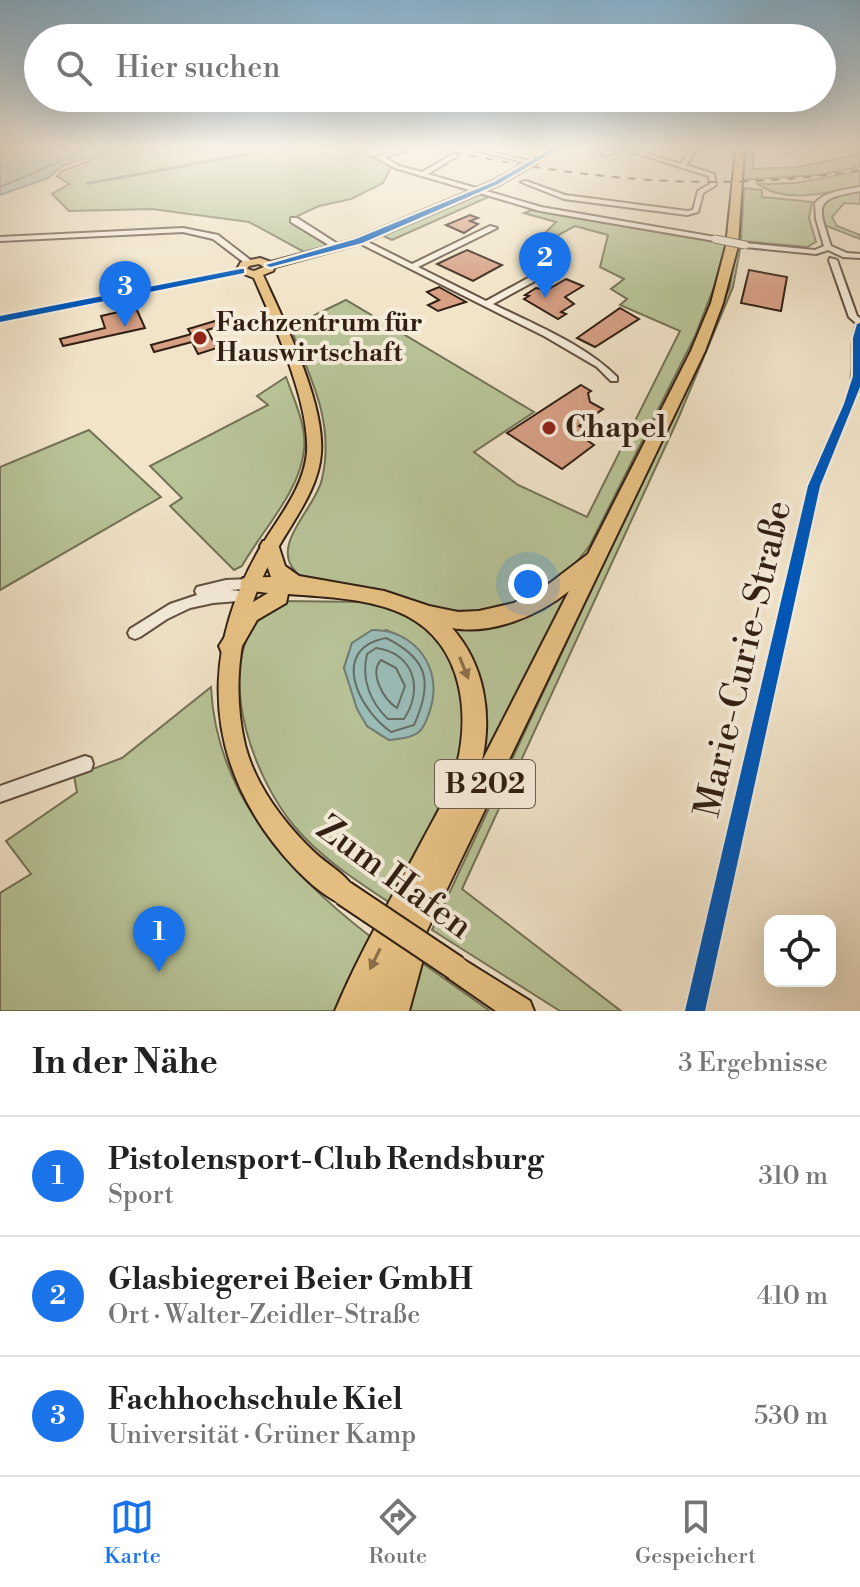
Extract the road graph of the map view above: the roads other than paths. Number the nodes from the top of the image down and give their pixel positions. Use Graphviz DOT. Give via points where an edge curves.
graph roads {
  1 [pos="466,196"];
  2 [pos="501,196"];
  3 [pos="563,196"];
  4 [pos="598,196"];
  5 [pos="699,196"];
  6 [pos="737,196"];
  7 [pos="824,196"];
  8 [pos="595,202"];
  9 [pos="294,220"];
  10 [pos="493,228"];
  11 [pos="0,239"];
  12 [pos="359,241"];
  13 [pos="828,247"];
  14 [pos="340,248"];
  15 [pos="816,252"];
  16 [pos="846,255"];
  17 [pos="860,256"];
  18 [pos="833,260"];
  19 [pos="270,265"];
  20 [pos="245,266"];
  21 [pos="412,267"];
  22 [pos="545,267"];
  23 [pos="258,275"];
  24 [pos="488,303"];
  25 [pos="0,319"];
  26 [pos="860,324"];
  27 [pos="614,379"];
  28 [pos="616,522"];
  29 [pos="270,546"];
  30 [pos="248,590"];
  31 [pos="315,590"];
  32 [pos="279,597"];
  33 [pos="415,609"];
  34 [pos="135,633"];
  35 [pos="230,646"];
  36 [pos="85,764"];
  37 [pos="0,794"];
  38 [pos="423,907"];
  39 [pos="351,1011"];
  40 [pos="372,1011"];
  41 [pos="393,1011"];
  42 [pos="520,1011"];
  43 [pos="695,1011"];
  1 -- 12 [label="main road"];
  2 -- 15 [label="street, bridge" via="556,213"];
  3 -- 8 [label="street"];
  4 -- 8 [label="street"];
  5 -- 8 [label="street" via="691,213"];
  6 -- 28 [label="highway, B 202" via="717,303"];
  7 -- 13 [label="street" via="816,218"];
  9 -- 14 [label="street"];
  10 -- 21 [label="street"];
  11 -- 20 [label="street" via="183,230 215,237"];
  12 -- 14 [label="main road"];
  12 -- 21 [label="street"];
  13 -- 15 [label="street"];
  13 -- 16 [label="street"];
  14 -- 19 [label="main road"];
  15 -- 18 [label="street"];
  16 -- 17 [label="street"];
  16 -- 18 [label="street"];
  18 -- 26 [label="street, Marie-Curie-Straße"];
  19 -- 20 [label="main road" via="260,261"];
  19 -- 23 [label="main road"];
  20 -- 23 [label="main road"];
  20 -- 25 [label="street"];
  21 -- 24 [label="street"];
  22 -- 24 [label="street" via="537,277"];
  23 -- 29 [label="main road, Zum Hafen" via="312,422 314,451 301,495"];
  24 -- 27 [label="street" via="593,361"];
  26 -- 43 [label="street, Marie-Curie-Straße" via="859,373 814,486"];
  28 -- 33 [label="highway" via="571,580 527,608 463,621"];
  28 -- 38 [label="highway, B 202"];
  29 -- 30 [label="main road, Zum Hafen"];
  29 -- 31 [label="highway" via="279,576"];
  30 -- 31 [label="highway"];
  30 -- 32 [label="highway"];
  30 -- 34 [label="street" via="192,599"];
  30 -- 35 [label="main road, Zum Hafen"];
  31 -- 32 [label="highway"];
  31 -- 33 [label="highway" via="383,598"];
  32 -- 35 [label="highway" via="250,614"];
  33 -- 39 [label="highway, one-way" via="450,642 466,669 475,708 474,749 463,787"];
  35 -- 42 [label="main road, Zum Hafen, bridge" via="227,694 232,736 250,787 274,828 344,893"];
  36 -- 37 [label="street"];
  38 -- 40 [label="highway, B 202"];
  38 -- 41 [label="highway"];
}
